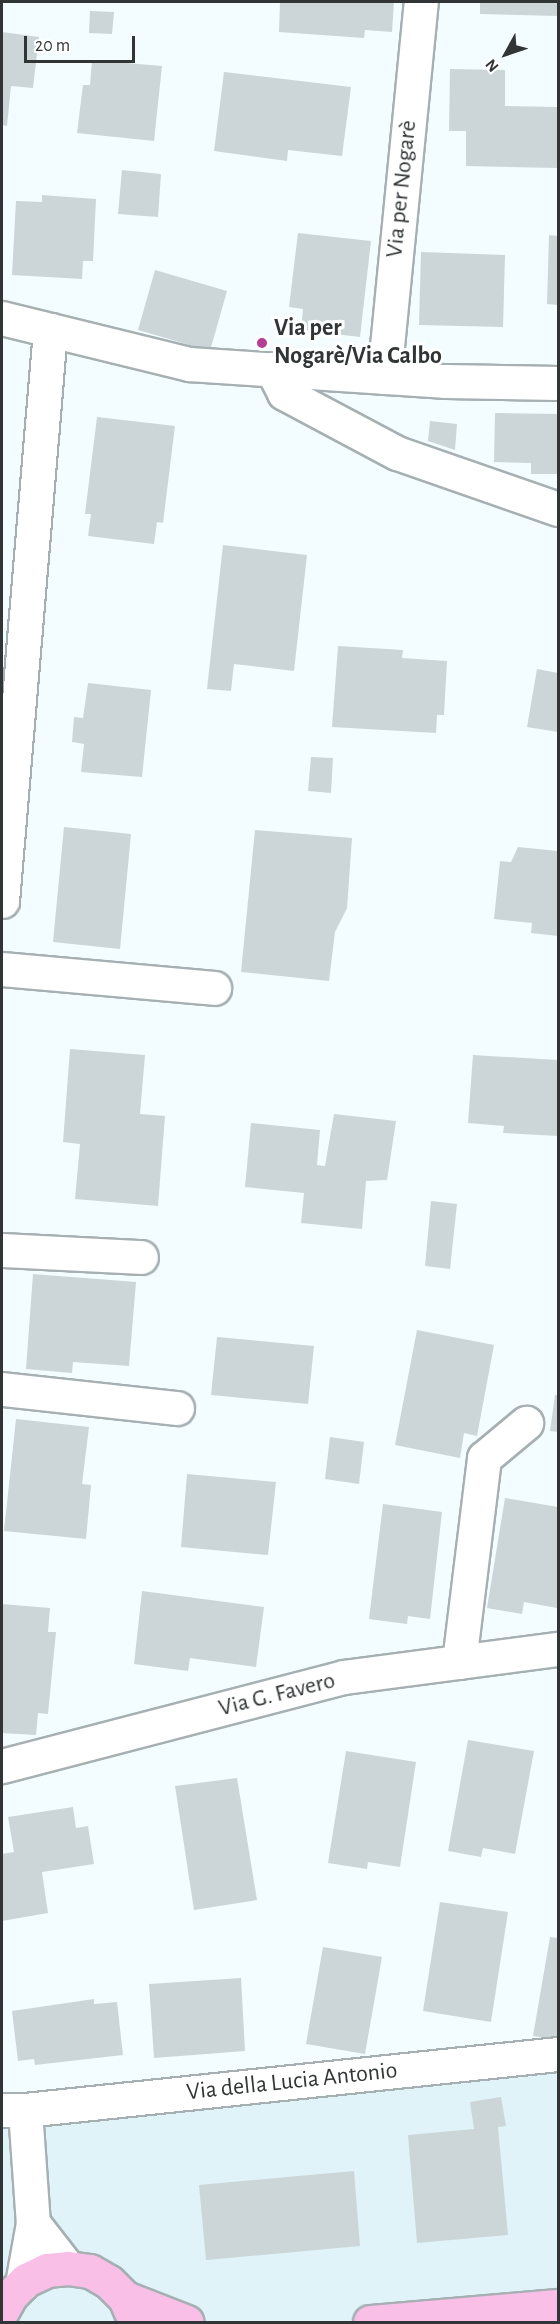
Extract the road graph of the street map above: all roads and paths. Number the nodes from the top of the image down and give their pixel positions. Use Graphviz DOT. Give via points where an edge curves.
graph roads {
  1 [pos="421,2"];
  2 [pos="2,318"];
  3 [pos="50,330"];
  4 [pos="272,369"];
  5 [pos="384,377"];
  6 [pos="558,383"];
  7 [pos="558,509"];
  8 [pos="6,792"];
  9 [pos="2,901"];
  10 [pos="2,969"];
  11 [pos="214,988"];
  12 [pos="2,1250"];
  13 [pos="141,1257"];
  14 [pos="2,1389"];
  15 [pos="177,1408"];
  16 [pos="526,1423"];
  17 [pos="558,1649"];
  18 [pos="459,1662"];
  19 [pos="2,1766"];
  20 [pos="558,2054"];
  21 [pos="13,2110"];
  22 [pos="33,2223"];
  23 [pos="68,2268"];
  24 [pos="22,2284"];
  25 [pos="558,2306"];
  26 [pos="130,2310"];
  27 [pos="2,2312"];
  28 [pos="187,2322"];
  29 [pos="370,2322"];
  1 -- 5 [label="street, Via per Nogarè"];
  2 -- 3 [label="street"];
  3 -- 4 [label="street" via="189,364"];
  3 -- 8 [label="street"];
  4 -- 5 [label="street"];
  4 -- 7 [label="street" via="284,393 397,453"];
  5 -- 6 [label="street"];
  8 -- 9 [label="street"];
  10 -- 11 [label="street"];
  12 -- 13 [label="street"];
  14 -- 15 [label="street"];
  16 -- 18 [label="street" via="484,1458"];
  17 -- 18 [label="street, Via G. Favero"];
  18 -- 19 [label="street, Via G. Favero" via="344,1677"];
  20 -- 21 [label="street, Via della Lucia Antonio"];
  21 -- 22 [label="street"];
  22 -- 23 [label="street"];
  22 -- 24 [label="street"];
  23 -- 24 [label="main road" via="46,2270"];
  23 -- 26 [label="main road" via="100,2277"];
  24 -- 27 [label="main road"];
  25 -- 29 [label="main road"];
  26 -- 28 [label="main road"];
}
